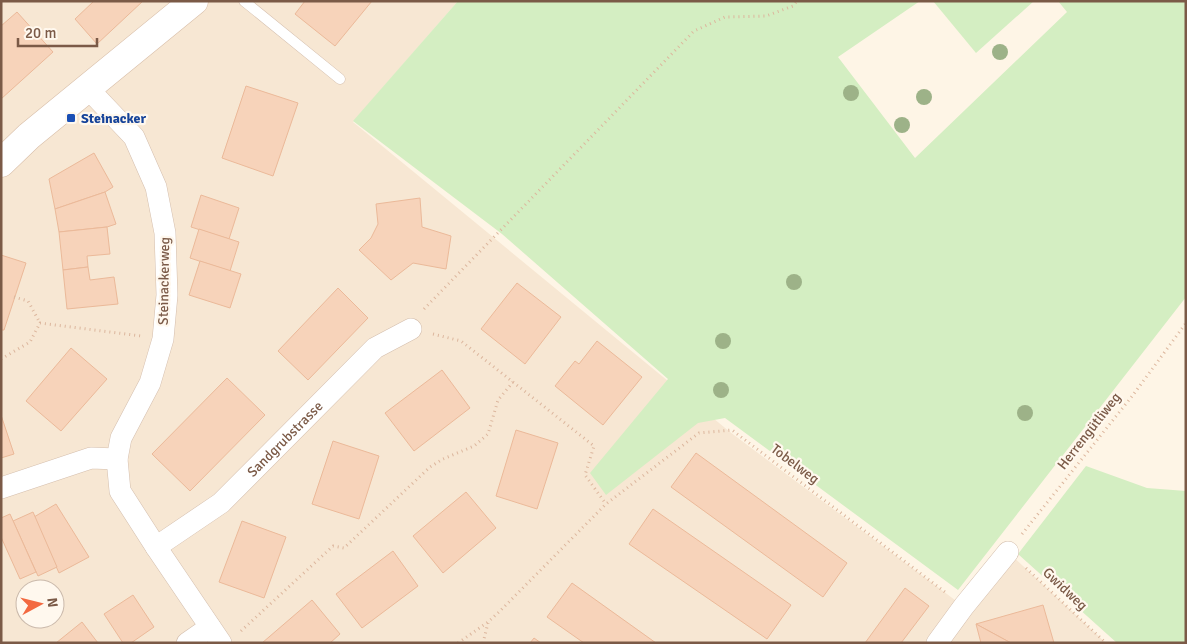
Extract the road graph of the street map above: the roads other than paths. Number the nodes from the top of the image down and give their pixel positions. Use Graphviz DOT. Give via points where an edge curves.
graph roads {
  1 [pos="194,1"];
  2 [pos="244,1"];
  3 [pos="340,79"];
  4 [pos="89,87"];
  5 [pos="1,163"];
  6 [pos="411,329"];
  7 [pos="117,458"];
  8 [pos="1,488"];
  9 [pos="156,547"];
  10 [pos="1008,552"];
  11 [pos="216,635"];
  12 [pos="187,643"];
  13 [pos="937,643"];
  1 -- 4 [label="street"];
  2 -- 3 [label="lane"];
  4 -- 5 [label="street"];
  4 -- 7 [label="street, Steinackerweg" via="134,138 156,187 165,233 167,296 163,339 150,383 121,438"];
  6 -- 9 [label="street, Sandgrubstrasse" via="375,348 222,504"];
  7 -- 8 [label="street" via="91,458"];
  7 -- 9 [label="street" via="120,491"];
  9 -- 11 [label="street"];
  10 -- 13 [label="street"];
  11 -- 12 [label="street"];
}
